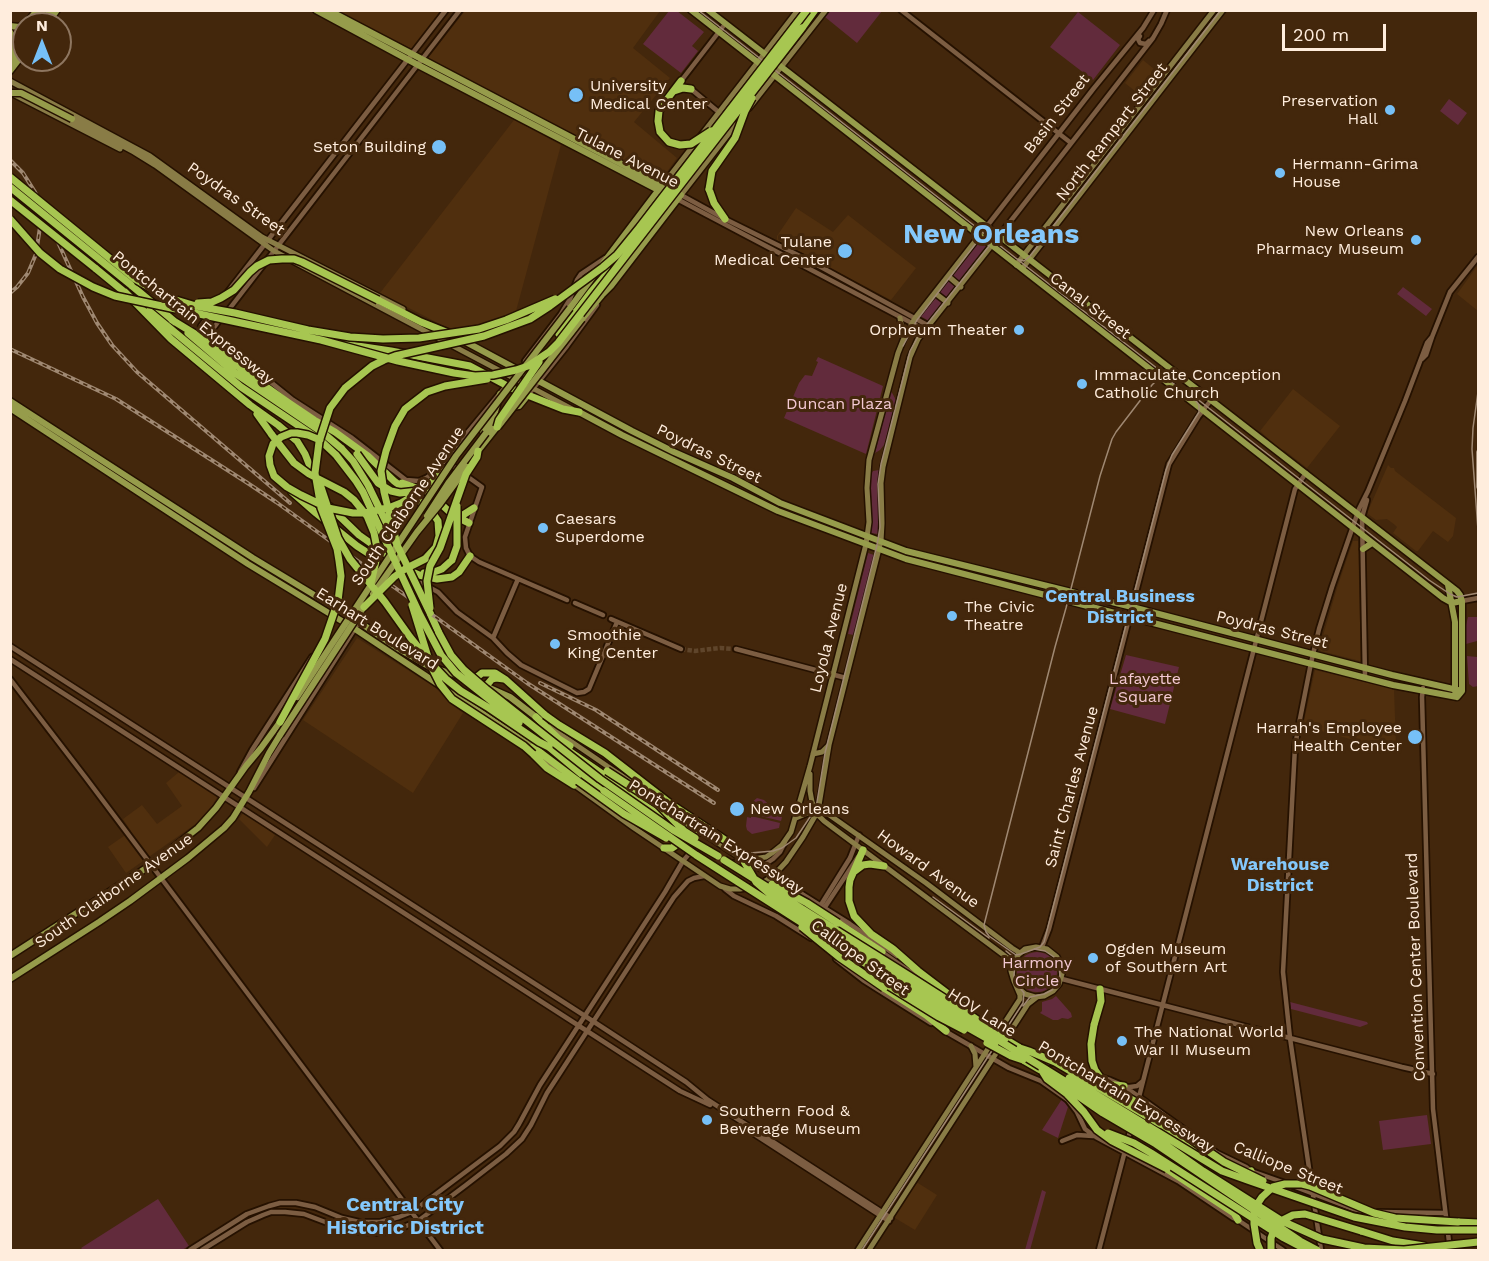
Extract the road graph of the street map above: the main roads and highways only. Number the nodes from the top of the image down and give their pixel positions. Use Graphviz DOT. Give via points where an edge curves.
graph roads {
  1 [pos="316,10"];
  2 [pos="328,10"];
  3 [pos="691,10"];
  4 [pos="708,10"];
  5 [pos="798,10"];
  6 [pos="807,10"];
  7 [pos="815,10"];
  8 [pos="826,10"];
  9 [pos="1214,10"];
  10 [pos="1223,10"];
  11 [pos="728,26"];
  12 [pos="802,28"];
  13 [pos="10,32"];
  14 [pos="721,34"];
  15 [pos="745,38"];
  16 [pos="738,47"];
  17 [pos="10,54"];
  18 [pos="765,54"];
  19 [pos="410,57"];
  20 [pos="758,64"];
  21 [pos="783,67"];
  22 [pos="775,77"];
  23 [pos="10,81"];
  24 [pos="681,81"];
  25 [pos="809,88"];
  26 [pos="691,89"];
  27 [pos="674,91"];
  28 [pos="10,93"];
  29 [pos="798,94"];
  30 [pos="72,119"];
  31 [pos="720,124"];
  32 [pos="867,132"];
  33 [pos="859,142"];
  34 [pos="155,165"];
  35 [pos="10,177"];
  36 [pos="10,187"];
  37 [pos="660,188"];
  38 [pos="944,193"];
  39 [pos="679,197"];
  40 [pos="10,200"];
  41 [pos="936,203"];
  42 [pos="10,219"];
  43 [pos="725,219"];
  44 [pos="987,226"];
  45 [pos="979,236"];
  46 [pos="999,236"];
  47 [pos="637,240"];
  48 [pos="266,242"];
  49 [pos="992,246"];
  50 [pos="1023,254"];
  51 [pos="1030,259"];
  52 [pos="1019,267"];
  53 [pos="948,276"];
  54 [pos="961,286"];
  55 [pos="1069,289"];
  56 [pos="573,290"];
  57 [pos="125,292"];
  58 [pos="935,293"];
  59 [pos="1060,300"];
  60 [pos="1084,301"];
  61 [pos="948,303"];
  62 [pos="188,304"];
  63 [pos="1075,312"];
  64 [pos="900,318"];
  65 [pos="172,320"];
  66 [pos="450,334"];
  67 [pos="904,338"];
  68 [pos="321,340"];
  69 [pos="205,354"];
  70 [pos="897,359"];
  71 [pos="909,362"];
  72 [pos="518,370"];
  73 [pos="531,392"];
  74 [pos="500,394"];
  75 [pos="10,401"];
  76 [pos="250,405"];
  77 [pos="10,408"];
  78 [pos="579,412"];
  79 [pos="497,427"];
  80 [pos="1246,427"];
  81 [pos="335,432"];
  82 [pos="484,432"];
  83 [pos="1238,437"];
  84 [pos="66,440"];
  85 [pos="320,440"];
  86 [pos="478,451"];
  87 [pos="1277,451"];
  88 [pos="317,460"];
  89 [pos="1269,462"];
  90 [pos="376,464"];
  91 [pos="1300,468"];
  92 [pos="446,469"];
  93 [pos="1291,479"];
  94 [pos="287,487"];
  95 [pos="423,490"];
  96 [pos="1332,494"];
  97 [pos="459,495"];
  98 [pos="427,501"];
  99 [pos="1324,505"];
  100 [pos="882,506"];
  101 [pos="868,507"];
  102 [pos="474,508"];
  103 [pos="454,516"];
  104 [pos="810,519"];
  105 [pos="469,523"];
  106 [pos="820,523"];
  107 [pos="417,532"];
  108 [pos="868,536"];
  109 [pos="881,541"];
  110 [pos="1372,543"];
  111 [pos="398,544"];
  112 [pos="866,544"];
  113 [pos="879,549"];
  114 [pos="1363,549"];
  115 [pos="1400,555"];
  116 [pos="470,556"];
  117 [pos="374,557"];
  118 [pos="410,571"];
  119 [pos="859,577"];
  120 [pos="871,580"];
  121 [pos="371,583"];
  122 [pos="1448,584"];
  123 [pos="407,588"];
  124 [pos="1461,598"];
  125 [pos="1101,600"];
  126 [pos="1452,603"];
  127 [pos="364,607"];
  128 [pos="1098,609"];
  129 [pos="430,613"];
  130 [pos="339,615"];
  131 [pos="1222,631"];
  132 [pos="844,636"];
  133 [pos="856,639"];
  134 [pos="1219,640"];
  135 [pos="1338,661"];
  136 [pos="1336,670"];
  137 [pos="1392,675"];
  138 [pos="506,680"];
  139 [pos="472,681"];
  140 [pos="1393,685"];
  141 [pos="486,686"];
  142 [pos="1458,690"];
  143 [pos="828,696"];
  144 [pos="510,697"];
  145 [pos="841,699"];
  146 [pos="470,706"];
  147 [pos="536,717"];
  148 [pos="493,720"];
  149 [pos="280,722"];
  150 [pos="534,727"];
  151 [pos="277,733"];
  152 [pos="829,745"];
  153 [pos="549,747"];
  154 [pos="533,750"];
  155 [pos="813,754"];
  156 [pos="810,766"];
  157 [pos="576,783"];
  158 [pos="817,812"];
  159 [pos="796,818"];
  160 [pos="683,821"];
  161 [pos="838,821"];
  162 [pos="833,828"];
  163 [pos="701,832"];
  164 [pos="791,832"];
  165 [pos="803,837"];
  166 [pos="714,841"];
  167 [pos="664,848"];
  168 [pos="779,850"];
  169 [pos="863,850"];
  170 [pos="696,855"];
  171 [pos="721,858"];
  172 [pos="784,865"];
  173 [pos="884,866"];
  174 [pos="854,873"];
  175 [pos="782,909"];
  176 [pos="882,951"];
  177 [pos="1020,953"];
  178 [pos="830,954"];
  179 [pos="10,956"];
  180 [pos="1013,962"];
  181 [pos="10,979"];
  182 [pos="1018,988"];
  183 [pos="1100,989"];
  184 [pos="1037,997"];
  185 [pos="969,1014"];
  186 [pos="946,1032"];
  187 [pos="971,1046"];
  188 [pos="1020,1048"];
  189 [pos="1023,1060"];
  190 [pos="976,1067"];
  191 [pos="1042,1071"];
  192 [pos="1124,1086"];
  193 [pos="941,1121"];
  194 [pos="950,1127"];
  195 [pos="934,1133"];
  196 [pos="942,1138"];
  197 [pos="1251,1171"];
  198 [pos="1287,1194"];
  199 [pos="1238,1220"];
  200 [pos="1479,1223"];
  201 [pos="1479,1230"];
  202 [pos="1479,1242"];
  203 [pos="1435,1246"];
  204 [pos="858,1251"];
  205 [pos="869,1251"];
  206 [pos="1260,1251"];
  207 [pos="1271,1251"];
  208 [pos="1309,1251"];
  209 [pos="1319,1251"];
  1 -- 19 [label="main road, Tulane Avenue"];
  2 -- 19 [label="main road, Tulane Avenue"];
  3 -- 14 [label="main road, Canal Street"];
  4 -- 11 [label="main road, Canal Street"];
  5 -- 18 [label="main road, South Claiborne Avenue"];
  6 -- 31 [label="highway, bridge"];
  7 -- 12 [label="highway"];
  8 -- 21 [label="main road, South Claiborne Avenue"];
  9 -- 50 [label="main road, North Rampart Street"];
  10 -- 51 [label="main road, North Rampart Street"];
  11 -- 14 [label="main road"];
  11 -- 15 [label="main road, Canal Street"];
  12 -- 43 [label="highway, bridge" via="750,103 735,138 712,171 709,189"];
  12 -- 47 [label="highway, bridge"];
  13 -- 17 [label="main road" via="14,36"];
  14 -- 16 [label="main road, Canal Street"];
  15 -- 16 [label="main road"];
  15 -- 18 [label="main road, Canal Street"];
  16 -- 20 [label="main road, Canal Street"];
  18 -- 20 [label="main road, South Claiborne Avenue"];
  18 -- 21 [label="main road, Canal Street"];
  19 -- 37 [label="main road, Tulane Avenue"];
  20 -- 22 [label="main road, Canal Street"];
  20 -- 37 [label="main road, South Claiborne Avenue"];
  21 -- 22 [label="main road, South Claiborne Avenue"];
  21 -- 25 [label="main road, Canal Street"];
  22 -- 29 [label="main road, Canal Street"];
  22 -- 39 [label="main road, South Claiborne Avenue"];
  23 -- 48 [label="main road, Poydras Street" via="150,156"];
  24 -- 27 [label="highway"];
  25 -- 29 [label="main road" via="808,96"];
  25 -- 32 [label="main road, Canal Street"];
  26 -- 27 [label="highway"];
  27 -- 31 [label="highway, bridge" via="658,114 662,135 672,143 694,143"];
  28 -- 30 [label="main road, bridge" via="21,93"];
  28 -- 34 [label="main road"];
  29 -- 33 [label="main road, Canal Street"];
  30 -- 34 [label="main road"];
  31 -- 56 [label="highway, bridge" via="617,255"];
  32 -- 33 [label="main road"];
  32 -- 38 [label="main road, Canal Street"];
  33 -- 41 [label="main road, Canal Street"];
  34 -- 48 [label="main road, Poydras Street"];
  35 -- 62 [label="highway, bridge" via="135,279"];
  36 -- 65 [label="highway, Pontchartrain Expressway, bridge"];
  37 -- 39 [label="main road, Tulane Avenue"];
  37 -- 92 [label="main road, South Claiborne Avenue, bridge"];
  38 -- 41 [label="main road"];
  38 -- 44 [label="main road, Canal Street"];
  39 -- 79 [label="main road, South Claiborne Avenue, bridge"];
  40 -- 57 [label="highway, Pontchartrain Expressway, bridge"];
  41 -- 45 [label="main road, Canal Street"];
  42 -- 68 [label="highway, bridge" via="40,253 93,287 131,300"];
  44 -- 45 [label="main road, Loyola Avenue"];
  44 -- 46 [label="main road, Canal Street"];
  45 -- 49 [label="main road, Canal Street"];
  45 -- 53 [label="main road, Loyola Avenue"];
  46 -- 49 [label="main road, Basin Street"];
  46 -- 50 [label="main road, Canal Street"];
  47 -- 72 [label="highway, bridge" via="558,343"];
  47 -- 79 [label="highway, bridge" via="591,292"];
  48 -- 66 [label="main road, Poydras Street" via="279,245"];
  48 -- 73 [label="main road, Poydras Street" via="274,251 478,358"];
  49 -- 52 [label="main road, Canal Street"];
  49 -- 54 [label="main road, Basin Street"];
  50 -- 51 [label="main road, Canal Street"];
  50 -- 52 [label="main road, North Rampart Street"];
  51 -- 52 [label="main road, North Rampart Street"];
  51 -- 55 [label="main road, Canal Street"];
  52 -- 59 [label="main road, Canal Street"];
  53 -- 54 [label="main road"];
  53 -- 58 [label="main road, Loyola Avenue"];
  54 -- 61 [label="main road, Loyola Avenue"];
  55 -- 59 [label="main road"];
  55 -- 60 [label="main road, Canal Street"];
  56 -- 62 [label="highway, bridge" via="506,320 419,338 350,337"];
  56 -- 88 [label="highway, bridge" via="540,314 495,333 395,356 372,366 345,388 330,408"];
  57 -- 69 [label="highway, Pontchartrain Expressway"];
  57 -- 76 [label="highway" via="171,339"];
  58 -- 61 [label="main road"];
  58 -- 67 [label="main road, Loyola Avenue"];
  59 -- 63 [label="main road, Canal Street"];
  60 -- 63 [label="main road"];
  60 -- 80 [label="main road, Canal Street"];
  61 -- 71 [label="main road, Loyola Avenue" via="916,343"];
  62 -- 66 [label="highway, bridge" via="221,298 256,266 269,260 294,259"];
  63 -- 83 [label="main road, Canal Street"];
  64 -- 67 [label="main road"];
  65 -- 69 [label="highway, Pontchartrain Expressway"];
  65 -- 81 [label="highway"];
  66 -- 72 [label="main road, Poydras Street"];
  67 -- 70 [label="main road, Loyola Avenue"];
  68 -- 72 [label="highway, bridge" via="454,373 474,376"];
  68 -- 73 [label="highway, bridge" via="470,366 506,386"];
  69 -- 85 [label="highway, Pontchartrain Expressway, bridge" via="257,399"];
  69 -- 111 [label="highway, Pontchartrain Expressway, bridge" via="342,449 368,485"];
  70 -- 71 [label="main road"];
  70 -- 101 [label="main road, Loyola Avenue" via="868,469"];
  71 -- 100 [label="main road, Loyola Avenue" via="883,467"];
  72 -- 104 [label="main road, Poydras Street"];
  72 -- 111 [label="highway, bridge" via="436,388 405,409 395,426 381,471"];
  73 -- 78 [label="highway" via="563,409"];
  73 -- 82 [label="main road" via="519,406 505,409"];
  74 -- 82 [label="main road"];
  75 -- 84 [label="main road, Earhart Boulevard"];
  76 -- 118 [label="highway" via="297,441 317,487 335,513"];
  76 -- 121 [label="highway, bridge" via="294,463 344,492 367,516 377,548"];
  77 -- 84 [label="main road, Earhart Boulevard"];
  78 -- 104 [label="main road, Poydras Street" via="776,510"];
  79 -- 86 [label="main road, South Claiborne Avenue"];
  80 -- 83 [label="main road"];
  80 -- 87 [label="main road, Canal Street"];
  81 -- 90 [label="highway"];
  81 -- 95 [label="highway, bridge" via="378,483 400,493"];
  82 -- 98 [label="main road, bridge"];
  82 -- 107 [label="main road, bridge"];
  83 -- 89 [label="main road, Canal Street"];
  84 -- 130 [label="main road, Earhart Boulevard"];
  85 -- 94 [label="highway, bridge" via="291,433 273,444 270,465 274,476"];
  85 -- 123 [label="highway, Pontchartrain Expressway, bridge" via="356,480"];
  86 -- 97 [label="highway, bridge"];
  86 -- 107 [label="main road, South Claiborne Avenue, bridge"];
  87 -- 89 [label="main road"];
  87 -- 91 [label="main road, Canal Street"];
  88 -- 149 [label="highway, bridge" via="317,489 337,549 340,589 325,639"];
  88 -- 153 [label="highway, bridge" via="321,487 338,538 435,668 461,691"];
  89 -- 93 [label="main road, Canal Street"];
  90 -- 103 [label="highway" via="406,485 428,492"];
  90 -- 127 [label="highway, bridge" via="430,509 440,531 432,552 394,577"];
  91 -- 93 [label="main road"];
  91 -- 96 [label="main road, Canal Street"];
  92 -- 95 [label="highway, bridge"];
  92 -- 98 [label="main road, South Claiborne Avenue, bridge"];
  93 -- 99 [label="main road, Canal Street"];
  94 -- 95 [label="highway, bridge" via="328,508 365,513 391,507"];
  94 -- 117 [label="highway, bridge"];
  96 -- 99 [label="main road"];
  96 -- 115 [label="main road, Canal Street"];
  97 -- 118 [label="highway, bridge" via="457,546 452,560 434,572"];
  97 -- 129 [label="highway, bridge" via="428,574"];
  98 -- 121 [label="main road, South Claiborne Avenue, bridge"];
  99 -- 110 [label="main road, Canal Street"];
  100 -- 101 [label="main road"];
  100 -- 109 [label="main road, Loyola Avenue"];
  101 -- 108 [label="main road, Loyola Avenue"];
  102 -- 103 [label="highway"];
  103 -- 105 [label="highway"];
  104 -- 106 [label="main road, Poydras Street"];
  106 -- 108 [label="main road, Poydras Street"];
  106 -- 112 [label="main road, Poydras Street"];
  107 -- 127 [label="main road, South Claiborne Avenue, bridge"];
  108 -- 109 [label="main road, Poydras Street"];
  108 -- 112 [label="main road, Loyola Avenue"];
  109 -- 113 [label="main road, Loyola Avenue"];
  109 -- 125 [label="main road, Poydras Street" via="913,553"];
  110 -- 114 [label="main road"];
  110 -- 115 [label="main road, Canal Street"];
  111 -- 129 [label="highway, Pontchartrain Expressway, bridge"];
  112 -- 113 [label="main road, Poydras Street"];
  112 -- 119 [label="main road, Loyola Avenue"];
  113 -- 120 [label="main road, Loyola Avenue"];
  113 -- 128 [label="main road, Poydras Street" via="911,561"];
  115 -- 122 [label="main road, Canal Street"];
  115 -- 126 [label="main road, Canal Street"];
  116 -- 118 [label="highway" via="447,579 428,578"];
  119 -- 120 [label="main road"];
  119 -- 132 [label="main road, Loyola Avenue"];
  120 -- 133 [label="main road, Loyola Avenue"];
  121 -- 149 [label="main road, South Claiborne Avenue, bridge"];
  122 -- 124 [label="main road, Canal Street"];
  122 -- 126 [label="main road"];
  123 -- 153 [label="highway, Pontchartrain Expressway, bridge" via="435,645 456,673"];
  123 -- 154 [label="highway, bridge" via="430,665 440,684 452,699"];
  124 -- 126 [label="main road"];
  124 -- 142 [label="main road"];
  125 -- 128 [label="main road"];
  125 -- 131 [label="main road, Poydras Street"];
  126 -- 142 [label="main road"];
  127 -- 151 [label="main road, South Claiborne Avenue, bridge"];
  128 -- 134 [label="main road, Poydras Street"];
  129 -- 150 [label="highway, Pontchartrain Expressway, bridge" via="442,641 464,670"];
  130 -- 139 [label="main road, Earhart Boulevard" via="359,622 428,666"];
  130 -- 146 [label="main road, Earhart Boulevard"];
  131 -- 134 [label="main road"];
  131 -- 135 [label="main road, Poydras Street"];
  132 -- 133 [label="main road"];
  132 -- 143 [label="main road, Loyola Avenue"];
  133 -- 145 [label="main road, Loyola Avenue"];
  134 -- 136 [label="main road, Poydras Street"];
  135 -- 136 [label="main road"];
  135 -- 137 [label="main road, Poydras Street"];
  136 -- 140 [label="main road, Poydras Street"];
  137 -- 140 [label="main road"];
  137 -- 142 [label="main road, Poydras Street"];
  138 -- 139 [label="highway" via="487,672"];
  138 -- 141 [label="highway" via="492,679"];
  138 -- 203 [label="highway, HOV Lane, bridge" via="545,715 731,844 762,889 1152,1134 1282,1221 1350,1246 1391,1250"];
  139 -- 141 [label="main road, Earhart Boulevard"];
  139 -- 146 [label="main road" via="465,692"];
  140 -- 142 [label="main road, Poydras Street" via="1456,697"];
  141 -- 144 [label="main road, Earhart Boulevard"];
  141 -- 146 [label="main road"];
  143 -- 145 [label="main road"];
  143 -- 155 [label="main road, Loyola Avenue"];
  144 -- 147 [label="main road, Earhart Boulevard"];
  144 -- 148 [label="main road" via="497,700"];
  145 -- 152 [label="main road, Loyola Avenue"];
  146 -- 148 [label="main road, Earhart Boulevard"];
  147 -- 163 [label="main road, Earhart Boulevard"];
  147 -- 171 [label="highway, bridge" via="559,739 658,804 684,831"];
  148 -- 154 [label="main road, Earhart Boulevard"];
  149 -- 151 [label="main road, South Claiborne Avenue"];
  150 -- 160 [label="highway, bridge" via="658,812"];
  150 -- 171 [label="highway, Pontchartrain Expressway, bridge" via="637,805"];
  151 -- 179 [label="main road, South Claiborne Avenue" via="198,828 151,865"];
  151 -- 181 [label="main road, South Claiborne Avenue" via="248,795 216,835 99,922"];
  152 -- 155 [label="main road"];
  152 -- 158 [label="main road, Loyola Avenue"];
  153 -- 170 [label="highway, Pontchartrain Expressway, bridge" via="591,782"];
  154 -- 157 [label="highway"];
  155 -- 156 [label="main road, Loyola Avenue"];
  156 -- 158 [label="main road" via="810,791"];
  156 -- 159 [label="main road, Loyola Avenue"];
  157 -- 167 [label="main road"];
  157 -- 170 [label="highway, bridge"];
  158 -- 159 [label="main road"];
  158 -- 161 [label="main road, Howard Avenue"];
  158 -- 162 [label="main road, Howard Avenue"];
  158 -- 165 [label="main road, Loyola Avenue"];
  159 -- 164 [label="main road, Loyola Avenue"];
  160 -- 163 [label="highway"];
  160 -- 167 [label="highway" via="685,833 675,846"];
  161 -- 162 [label="main road"];
  161 -- 177 [label="main road, Howard Avenue"];
  162 -- 169 [label="main road, Howard Avenue"];
  163 -- 166 [label="main road, Earhart Boulevard"];
  164 -- 165 [label="main road"];
  164 -- 168 [label="main road, Loyola Avenue"];
  165 -- 172 [label="main road, Loyola Avenue"];
  166 -- 168 [label="main road, Calliope Street" via="736,855 753,859"];
  167 -- 172 [label="main road, Loyola Avenue" via="730,889 758,886"];
  168 -- 172 [label="main road"];
  169 -- 173 [label="main road, Howard Avenue"];
  169 -- 174 [label="highway"];
  170 -- 175 [label="highway, Pontchartrain Expressway, bridge"];
  171 -- 176 [label="highway, bridge" via="790,893"];
  171 -- 185 [label="highway, Pontchartrain Expressway, bridge"];
  173 -- 174 [label="highway" via="863,865"];
  173 -- 180 [label="main road, Howard Avenue"];
  174 -- 185 [label="highway" via="849,901 857,921"];
  175 -- 186 [label="highway, bridge" via="839,957"];
  175 -- 189 [label="highway, Pontchartrain Expressway, bridge"];
  177 -- 180 [label="main road"];
  177 -- 184 [label="main road" via="1030,947 1042,947 1060,961 1059,984 1045,996"];
  178 -- 189 [label="highway, bridge"];
  180 -- 182 [label="main road" via="1011,971"];
  182 -- 184 [label="main road"];
  182 -- 190 [label="main road" via="1020,999"];
  183 -- 198 [label="highway, bridge" via="1091,1044 1095,1070 1102,1080 1232,1167"];
  184 -- 194 [label="main road" via="1028,1004"];
  185 -- 188 [label="highway, Pontchartrain Expressway, bridge"];
  187 -- 190 [label="main road"];
  188 -- 197 [label="highway, bridge" via="1055,1062 1224,1166 1244,1174"];
  188 -- 198 [label="highway, Pontchartrain Expressway, bridge" via="1222,1171"];
  189 -- 191 [label="highway, Pontchartrain Expressway, bridge"];
  190 -- 193 [label="main road"];
  191 -- 199 [label="highway, bridge" via="1097,1130 1167,1169"];
  191 -- 209 [label="highway, Pontchartrain Expressway, bridge"];
  192 -- 208 [label="highway, bridge" via="1102,1084 1092,1092 1087,1108 1092,1126 1143,1148"];
  193 -- 194 [label="main road"];
  193 -- 195 [label="main road"];
  194 -- 196 [label="main road"];
  195 -- 196 [label="main road"];
  195 -- 204 [label="main road"];
  196 -- 205 [label="main road"];
  198 -- 201 [label="highway, Pontchartrain Expressway, bridge" via="1379,1222 1437,1230"];
  200 -- 206 [label="highway, bridge" via="1395,1218 1310,1186 1285,1184 1267,1191 1258,1203 1254,1224"];
  202 -- 203 [label="highway, bridge"];
  203 -- 207 [label="highway, bridge" via="1393,1241 1299,1214 1275,1227"];
}
